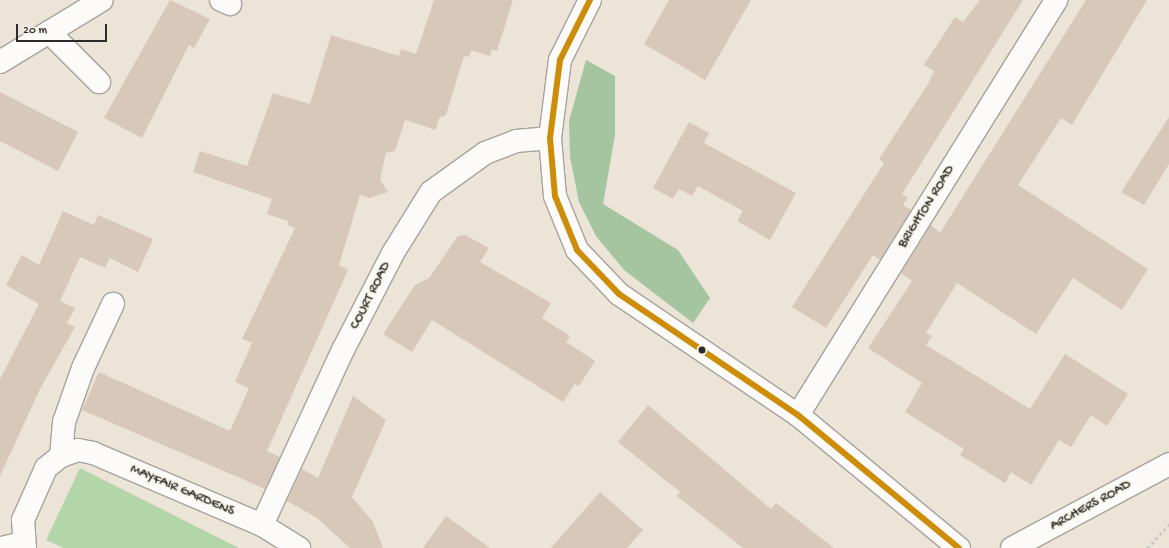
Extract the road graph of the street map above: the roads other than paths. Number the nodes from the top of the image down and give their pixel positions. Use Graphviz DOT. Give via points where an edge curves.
graph roads {
  1 [pos="102,0"];
  2 [pos="590,0"];
  3 [pos="1056,0"];
  4 [pos="49,32"];
  5 [pos="0,62"];
  6 [pos="99,82"];
  7 [pos="550,138"];
  8 [pos="113,304"];
  9 [pos="798,415"];
  10 [pos="61,456"];
  11 [pos="1169,464"];
  12 [pos="262,525"];
  13 [pos="16,546"];
  14 [pos="299,548"];
  15 [pos="959,548"];
  16 [pos="1012,548"];
  1 -- 4 [label="street"];
  2 -- 7 [label="street" via="560,60"];
  3 -- 9 [label="street, BRIGHTON ROAD"];
  4 -- 5 [label="street"];
  4 -- 6 [label="street"];
  7 -- 9 [label="street" via="555,196 577,250 596,272 619,294"];
  7 -- 12 [label="street, COURT ROAD" via="516,141 485,153 431,192 393,253 343,350"];
  8 -- 10 [label="street" via="83,368 64,422"];
  9 -- 15 [label="street"];
  10 -- 12 [label="street, MAYFAIR GARDENS" via="78,450 93,453"];
  10 -- 13 [label="street, MAYFAIR GARDENS" via="46,468 23,520"];
  11 -- 16 [label="street, ARCHERS ROAD"];
  12 -- 14 [label="street, MAYFAIR GARDENS"];
}
